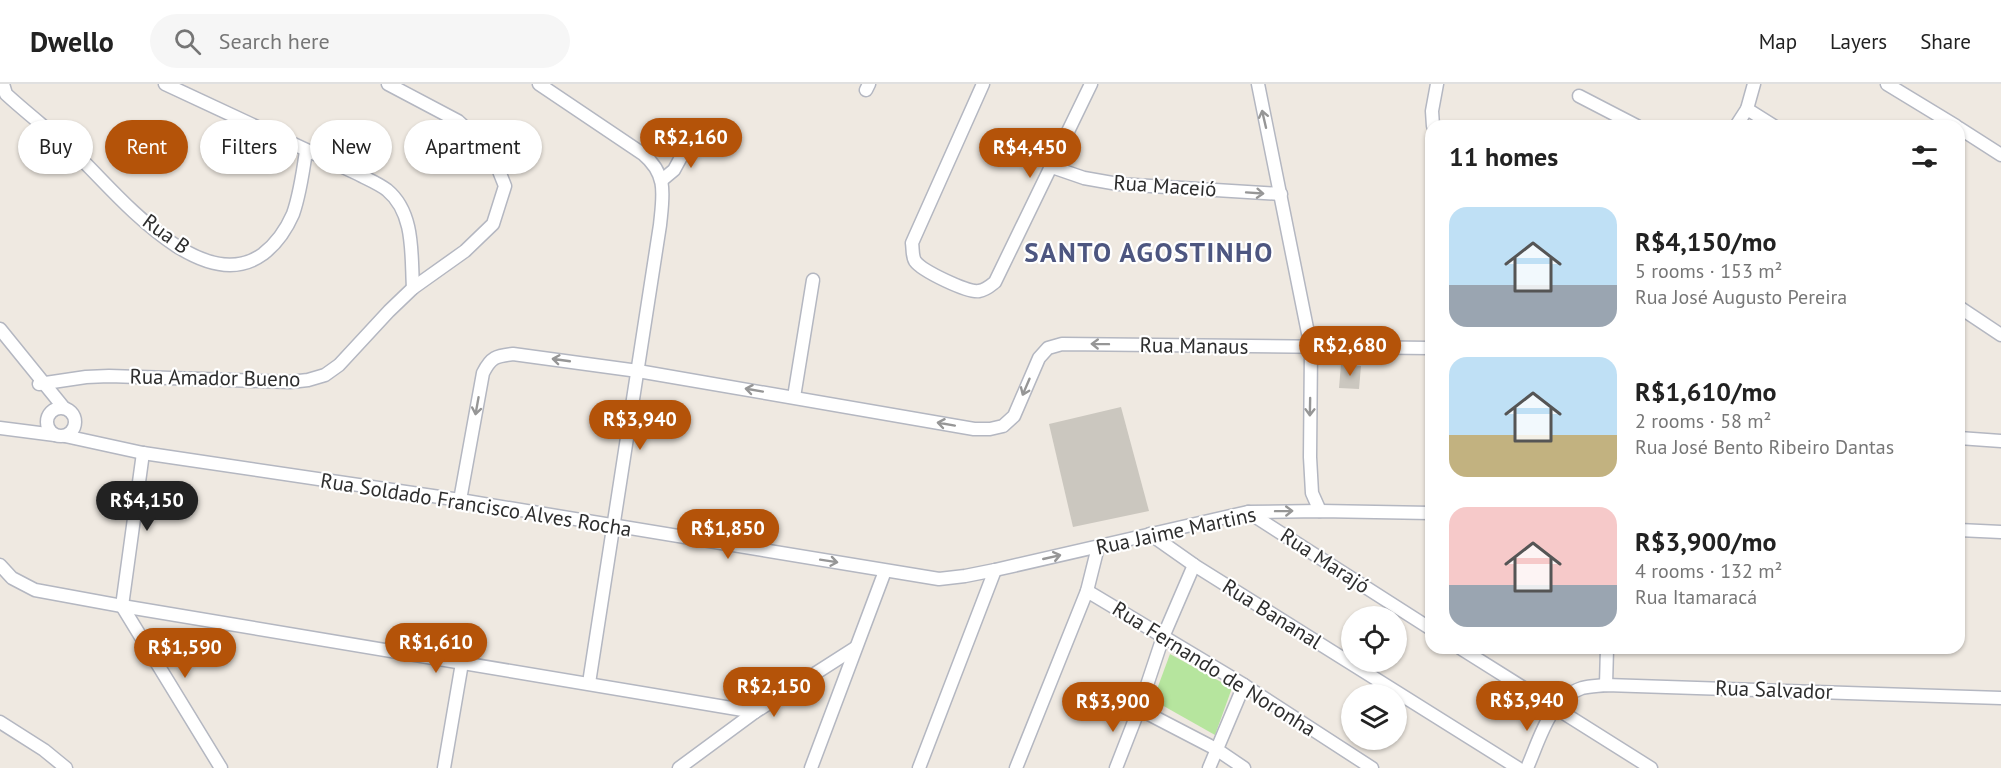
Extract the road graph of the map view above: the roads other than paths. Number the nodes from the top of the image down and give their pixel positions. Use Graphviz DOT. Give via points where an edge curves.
graph roads {
  1 [pos="3,84"];
  2 [pos="165,84"];
  3 [pos="388,84"];
  4 [pos="983,84"];
  5 [pos="1091,84"];
  6 [pos="1258,84"];
  7 [pos="1437,84"];
  8 [pos="1754,84"];
  9 [pos="1887,84"];
  10 [pos="542,85"];
  11 [pos="1579,96"];
  12 [pos="1747,109"];
  13 [pos="1433,120"];
  14 [pos="1625,120"];
  15 [pos="1740,120"];
  16 [pos="1764,120"];
  17 [pos="1946,120"];
  18 [pos="1965,132"];
  19 [pos="693,135"];
  20 [pos="306,151"];
  21 [pos="2001,155"];
  22 [pos="1052,167"];
  23 [pos="662,180"];
  24 [pos="1281,194"];
  25 [pos="813,280"];
  26 [pos="413,288"];
  27 [pos="1965,311"];
  28 [pos="0,329"];
  29 [pos="2001,335"];
  30 [pos="1311,348"];
  31 [pos="1425,348"];
  32 [pos="638,370"];
  33 [pos="40,381"];
  34 [pos="794,397"];
  35 [pos="64,408"];
  36 [pos="51,412"];
  37 [pos="47,424"];
  38 [pos="75,426"];
  39 [pos="0,428"];
  40 [pos="15,430"];
  41 [pos="60,436"];
  42 [pos="1965,438"];
  43 [pos="2001,441"];
  44 [pos="99,443"];
  45 [pos="143,453"];
  46 [pos="460,500"];
  47 [pos="1320,511"];
  48 [pos="1248,512"];
  49 [pos="1425,513"];
  50 [pos="613,526"];
  51 [pos="1965,530"];
  52 [pos="2001,532"];
  53 [pos="1150,534"];
  54 [pos="1098,547"];
  55 [pos="0,565"];
  56 [pos="1194,565"];
  57 [pos="995,570"];
  58 [pos="885,571"];
  59 [pos="1087,591"];
  60 [pos="122,606"];
  61 [pos="1425,626"];
  62 [pos="1162,637"];
  63 [pos="855,648"];
  64 [pos="1469,654"];
  65 [pos="1607,654"];
  66 [pos="462,663"];
  67 [pos="588,683"];
  68 [pos="1244,684"];
  69 [pos="1606,685"];
  70 [pos="2001,698"];
  71 [pos="1554,708"];
  72 [pos="1139,709"];
  73 [pos="755,712"];
  74 [pos="0,722"];
  75 [pos="1216,749"];
  76 [pos="66,768"];
  77 [pos="221,768"];
  78 [pos="444,768"];
  79 [pos="679,768"];
  80 [pos="811,768"];
  81 [pos="919,768"];
  82 [pos="1016,768"];
  83 [pos="1116,768"];
  84 [pos="1209,768"];
  85 [pos="1244,768"];
  86 [pos="1372,768"];
  87 [pos="1518,768"];
  88 [pos="1527,768"];
  89 [pos="1652,768"];
  1 -- 20 [label="street, Rua B" via="6,94 157,232 210,262 252,261 276,244 292,214"];
  2 -- 20 [label="street"];
  3 -- 26 [label="street, Rua Amador Bueno" via="458,121 491,150 505,186 493,224 465,251"];
  4 -- 22 [label="street" via="912,243 916,262 969,291 988,288 995,282"];
  5 -- 22 [label="street"];
  24 -- 6 [label="street, one-way"];
  7 -- 13 [label="street"];
  8 -- 12 [label="street"];
  9 -- 17 [label="street"];
  10 -- 23 [label="street" via="644,154"];
  11 -- 14 [label="street"];
  12 -- 15 [label="street"];
  12 -- 16 [label="street"];
  18 -- 21 [label="street"];
  19 -- 23 [label="street" via="674,170"];
  20 -- 26 [label="street" via="387,190 401,207 408,224"];
  22 -- 24 [label="street, Rua Maceió, one-way" via="1118,184"];
  23 -- 32 [label="street" via="660,225"];
  24 -- 30 [label="street"];
  25 -- 34 [label="street"];
  26 -- 33 [label="street, Rua Amador Bueno" via="339,365 308,380 109,376"];
  27 -- 29 [label="street"];
  28 -- 33 [label="street"];
  30 -- 31 [label="street, Rua Manaus"];
  30 -- 34 [label="street, Rua Manaus, one-way" via="1062,344 1048,348 1039,358 1014,416 1003,426 990,429"];
  30 -- 47 [label="street, one-way" via="1310,457 1312,493"];
  34 -- 32 [label="street, one-way"];
  32 -- 46 [label="street, one-way" via="513,354 488,361"];
  32 -- 50 [label="street"];
  33 -- 35 [label="street"];
  33 -- 36 [label="street"];
  35 -- 36 [label="street"];
  35 -- 38 [label="street" via="72,413"];
  36 -- 37 [label="street"];
  37 -- 40 [label="street, Rua Soldado Francisco Alves Rocha"];
  37 -- 41 [label="street"];
  38 -- 41 [label="street" via="69,434"];
  38 -- 44 [label="street, Rua Soldado Francisco Alves Rocha"];
  39 -- 40 [label="street, Rua Soldado Francisco Alves Rocha"];
  40 -- 41 [label="street, Rua Soldado Francisco Alves Rocha"];
  41 -- 44 [label="street, Rua Soldado Francisco Alves Rocha"];
  42 -- 43 [label="street"];
  44 -- 45 [label="street, Rua Soldado Francisco Alves Rocha"];
  45 -- 46 [label="street, Rua Soldado Francisco Alves Rocha"];
  45 -- 60 [label="street"];
  46 -- 50 [label="street, Rua Soldado Francisco Alves Rocha"];
  48 -- 47 [label="street, Rua Jaime Martins, one-way"];
  47 -- 49 [label="street, Rua Jaime Martins"];
  48 -- 53 [label="street, Rua Jaime Martins"];
  48 -- 61 [label="street, Rua Marajó"];
  50 -- 58 [label="street, Rua Soldado Francisco Alves Rocha, one-way"];
  50 -- 67 [label="street"];
  51 -- 52 [label="street"];
  53 -- 54 [label="street, Rua Jaime Martins"];
  53 -- 56 [label="street, Rua Bananal"];
  57 -- 54 [label="street, Rua Jaime Martins, one-way"];
  54 -- 59 [label="street"];
  55 -- 60 [label="street" via="12,578 35,590"];
  56 -- 62 [label="street"];
  56 -- 87 [label="street, Rua Bananal"];
  57 -- 58 [label="street, Rua Soldado Francisco Alves Rocha" via="939,579"];
  57 -- 81 [label="street"];
  58 -- 63 [label="street"];
  59 -- 62 [label="street, Rua Fernando de Noronha"];
  59 -- 82 [label="street"];
  60 -- 66 [label="street"];
  60 -- 77 [label="street"];
  62 -- 68 [label="street, Rua Fernando de Noronha"];
  62 -- 72 [label="street"];
  63 -- 73 [label="street"];
  63 -- 80 [label="street"];
  64 -- 71 [label="street"];
  65 -- 69 [label="street"];
  66 -- 67 [label="street"];
  66 -- 78 [label="street"];
  67 -- 73 [label="street"];
  68 -- 75 [label="street"];
  68 -- 86 [label="street, Rua Fernando de Noronha"];
  69 -- 70 [label="street, Rua Salvador"];
  69 -- 71 [label="street, Rua Salvador" via="1584,687 1567,695"];
  71 -- 88 [label="street"];
  71 -- 89 [label="street"];
  72 -- 75 [label="street"];
  72 -- 83 [label="street"];
  73 -- 79 [label="street"];
  74 -- 76 [label="street"];
  75 -- 84 [label="street"];
  75 -- 85 [label="street"];
}
